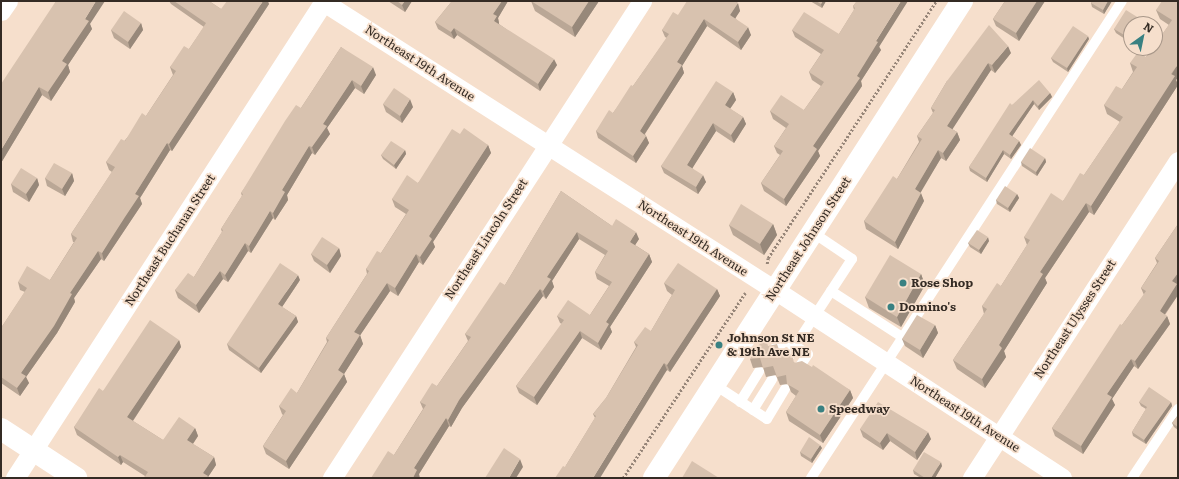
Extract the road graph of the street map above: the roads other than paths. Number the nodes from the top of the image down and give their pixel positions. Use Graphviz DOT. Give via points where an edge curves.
graph roads {
  1 [pos="8,1"];
  2 [pos="323,1"];
  3 [pos="642,1"];
  4 [pos="962,1"];
  5 [pos="1122,1"];
  6 [pos="1,11"];
  7 [pos="548,145"];
  8 [pos="1178,161"];
  9 [pos="812,232"];
  10 [pos="772,280"];
  11 [pos="831,291"];
  12 [pos="815,316"];
  13 [pos="902,337"];
  14 [pos="795,346"];
  15 [pos="774,349"];
  16 [pos="788,358"];
  17 [pos="885,362"];
  18 [pos="800,366"];
  19 [pos="759,372"];
  20 [pos="772,380"];
  21 [pos="715,385"];
  22 [pos="786,389"];
  23 [pos="740,402"];
  24 [pos="1178,409"];
  25 [pos="753,410"];
  26 [pos="1,429"];
  27 [pos="999,437"];
  28 [pos="33,450"];
  29 [pos="16,478"];
  30 [pos="76,478"];
  31 [pos="332,478"];
  32 [pos="654,478"];
  33 [pos="811,478"];
  34 [pos="972,478"];
  35 [pos="1062,478"];
  36 [pos="1132,478"];
  1 -- 6 [label="street"];
  2 -- 7 [label="street, Northeast 19th Avenue"];
  2 -- 28 [label="street, Northeast Buchanan Street"];
  3 -- 7 [label="street, Northeast Lincoln Street"];
  4 -- 9 [label="main road, Northeast Johnson Street"];
  5 -- 13 [label="lane"];
  7 -- 10 [label="street, Northeast 19th Avenue"];
  7 -- 31 [label="street, Northeast Lincoln Street"];
  8 -- 27 [label="street, Northeast Ulysses Street"];
  9 -- 10 [label="main road, Northeast Johnson Street"];
  9 -- 11 [label="lane" via="852,259"];
  10 -- 12 [label="street, Northeast 19th Avenue"];
  10 -- 21 [label="main road, Northeast Johnson Street"];
  11 -- 12 [label="lane"];
  11 -- 13 [label="lane"];
  12 -- 14 [label="lane"];
  12 -- 17 [label="street, Northeast 19th Avenue"];
  13 -- 17 [label="lane"];
  14 -- 15 [label="lane" via="786,341"];
  14 -- 16 [label="lane"];
  14 -- 18 [label="lane" via="808,354"];
  17 -- 27 [label="street, Northeast 19th Avenue"];
  17 -- 33 [label="lane"];
  19 -- 23 [label="lane"];
  20 -- 25 [label="lane"];
  21 -- 23 [label="lane"];
  21 -- 32 [label="main road, Northeast Johnson Street"];
  22 -- 25 [label="lane" via="767,419"];
  23 -- 25 [label="lane"];
  24 -- 36 [label="lane"];
  26 -- 28 [label="main road"];
  27 -- 34 [label="street, Northeast Ulysses Street"];
  27 -- 35 [label="street, Northeast 19th Avenue"];
  28 -- 29 [label="street, Northeast Buchanan Street"];
  28 -- 30 [label="main road"];
}
